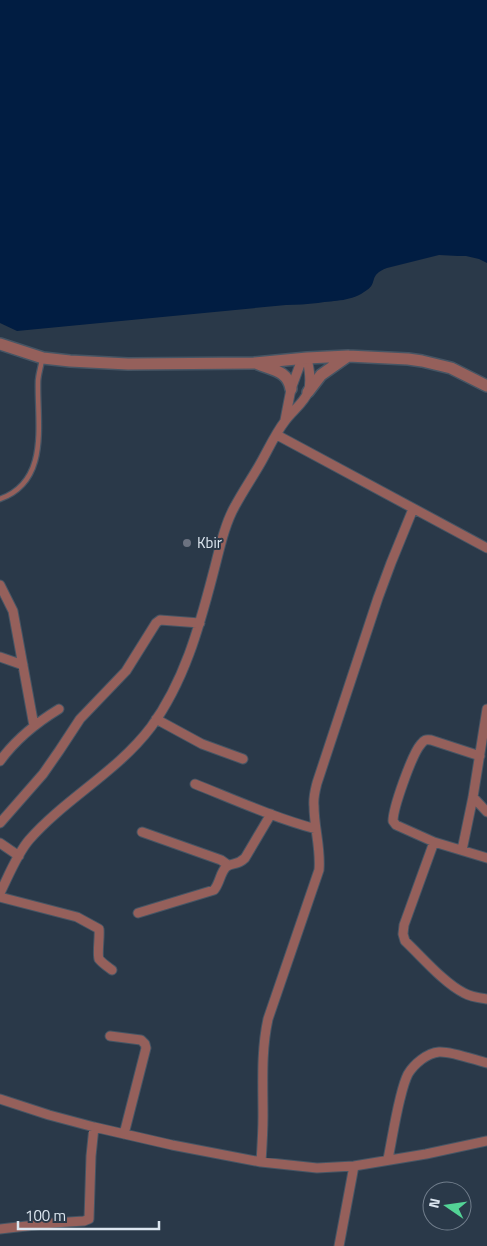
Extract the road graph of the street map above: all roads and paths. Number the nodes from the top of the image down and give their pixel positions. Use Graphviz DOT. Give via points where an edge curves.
graph roads {
  1 [pos="0,344"];
  2 [pos="348,356"];
  3 [pos="42,358"];
  4 [pos="305,358"];
  5 [pos="254,363"];
  6 [pos="487,386"];
  7 [pos="291,389"];
  8 [pos="308,392"];
  9 [pos="285,420"];
  10 [pos="277,434"];
  11 [pos="0,499"];
  12 [pos="414,509"];
  13 [pos="487,548"];
  14 [pos="0,585"];
  15 [pos="200,623"];
  16 [pos="0,657"];
  17 [pos="23,665"];
  18 [pos="59,709"];
  19 [pos="487,709"];
  20 [pos="156,719"];
  21 [pos="34,726"];
  22 [pos="480,756"];
  23 [pos="244,758"];
  24 [pos="0,761"];
  25 [pos="195,784"];
  26 [pos="473,797"];
  27 [pos="487,812"];
  28 [pos="271,814"];
  29 [pos="0,823"];
  30 [pos="316,829"];
  31 [pos="142,832"];
  32 [pos="434,842"];
  33 [pos="0,843"];
  34 [pos="462,850"];
  35 [pos="19,856"];
  36 [pos="487,858"];
  37 [pos="228,864"];
  38 [pos="0,893"];
  39 [pos="0,897"];
  40 [pos="138,913"];
  41 [pos="112,970"];
  42 [pos="487,999"];
  43 [pos="110,1036"];
  44 [pos="487,1063"];
  45 [pos="0,1099"];
  46 [pos="94,1128"];
  47 [pos="124,1134"];
  48 [pos="487,1141"];
  49 [pos="388,1159"];
  50 [pos="261,1162"];
  51 [pos="354,1166"];
  52 [pos="0,1229"];
  53 [pos="340,1246"];
  1 -- 3 [label="street"];
  2 -- 4 [label="street"];
  2 -- 6 [label="street" via="422,361 452,368"];
  2 -- 8 [label="street" via="321,375"];
  3 -- 5 [label="street" via="128,364"];
  3 -- 11 [label="lane" via="38,380 40,417 32,471 24,484"];
  4 -- 5 [label="street"];
  4 -- 7 [label="street"];
  4 -- 8 [label="street" via="310,377"];
  5 -- 7 [label="street" via="284,374"];
  7 -- 9 [label="street"];
  8 -- 9 [label="street"];
  9 -- 10 [label="street"];
  10 -- 12 [label="street"];
  10 -- 15 [label="street" via="234,507"];
  12 -- 13 [label="street"];
  12 -- 30 [label="street" via="378,598 316,783"];
  14 -- 17 [label="street" via="13,611"];
  15 -- 20 [label="street" via="181,674"];
  15 -- 29 [label="street" via="160,620 156,623 126,671 80,719 43,774"];
  16 -- 17 [label="street"];
  17 -- 21 [label="street"];
  18 -- 21 [label="street"];
  19 -- 22 [label="street"];
  20 -- 23 [label="street" via="202,744"];
  20 -- 35 [label="street" via="136,745 45,824"];
  21 -- 24 [label="street"];
  22 -- 26 [label="street"];
  22 -- 32 [label="street" via="427,739 416,750 393,821"];
  25 -- 28 [label="street"];
  26 -- 27 [label="street"];
  26 -- 34 [label="street"];
  28 -- 30 [label="street"];
  28 -- 37 [label="street" via="245,858 240,863"];
  30 -- 50 [label="street" via="320,858 318,870 266,1030"];
  31 -- 37 [label="street"];
  32 -- 34 [label="street"];
  32 -- 42 [label="street" via="404,925 405,941 456,988 465,994"];
  33 -- 35 [label="street"];
  34 -- 36 [label="street"];
  35 -- 38 [label="street"];
  37 -- 40 [label="street" via="214,890"];
  39 -- 41 [label="street" via="77,917 99,929 98,955"];
  43 -- 47 [label="street" via="141,1040 146,1048"];
  44 -- 49 [label="street" via="438,1052 418,1062 404,1082"];
  45 -- 46 [label="street"];
  46 -- 47 [label="street"];
  46 -- 52 [label="street" via="89,1219"];
  47 -- 50 [label="street"];
  48 -- 49 [label="street"];
  49 -- 51 [label="street"];
  50 -- 51 [label="street" via="318,1168"];
  51 -- 53 [label="street"];
}
